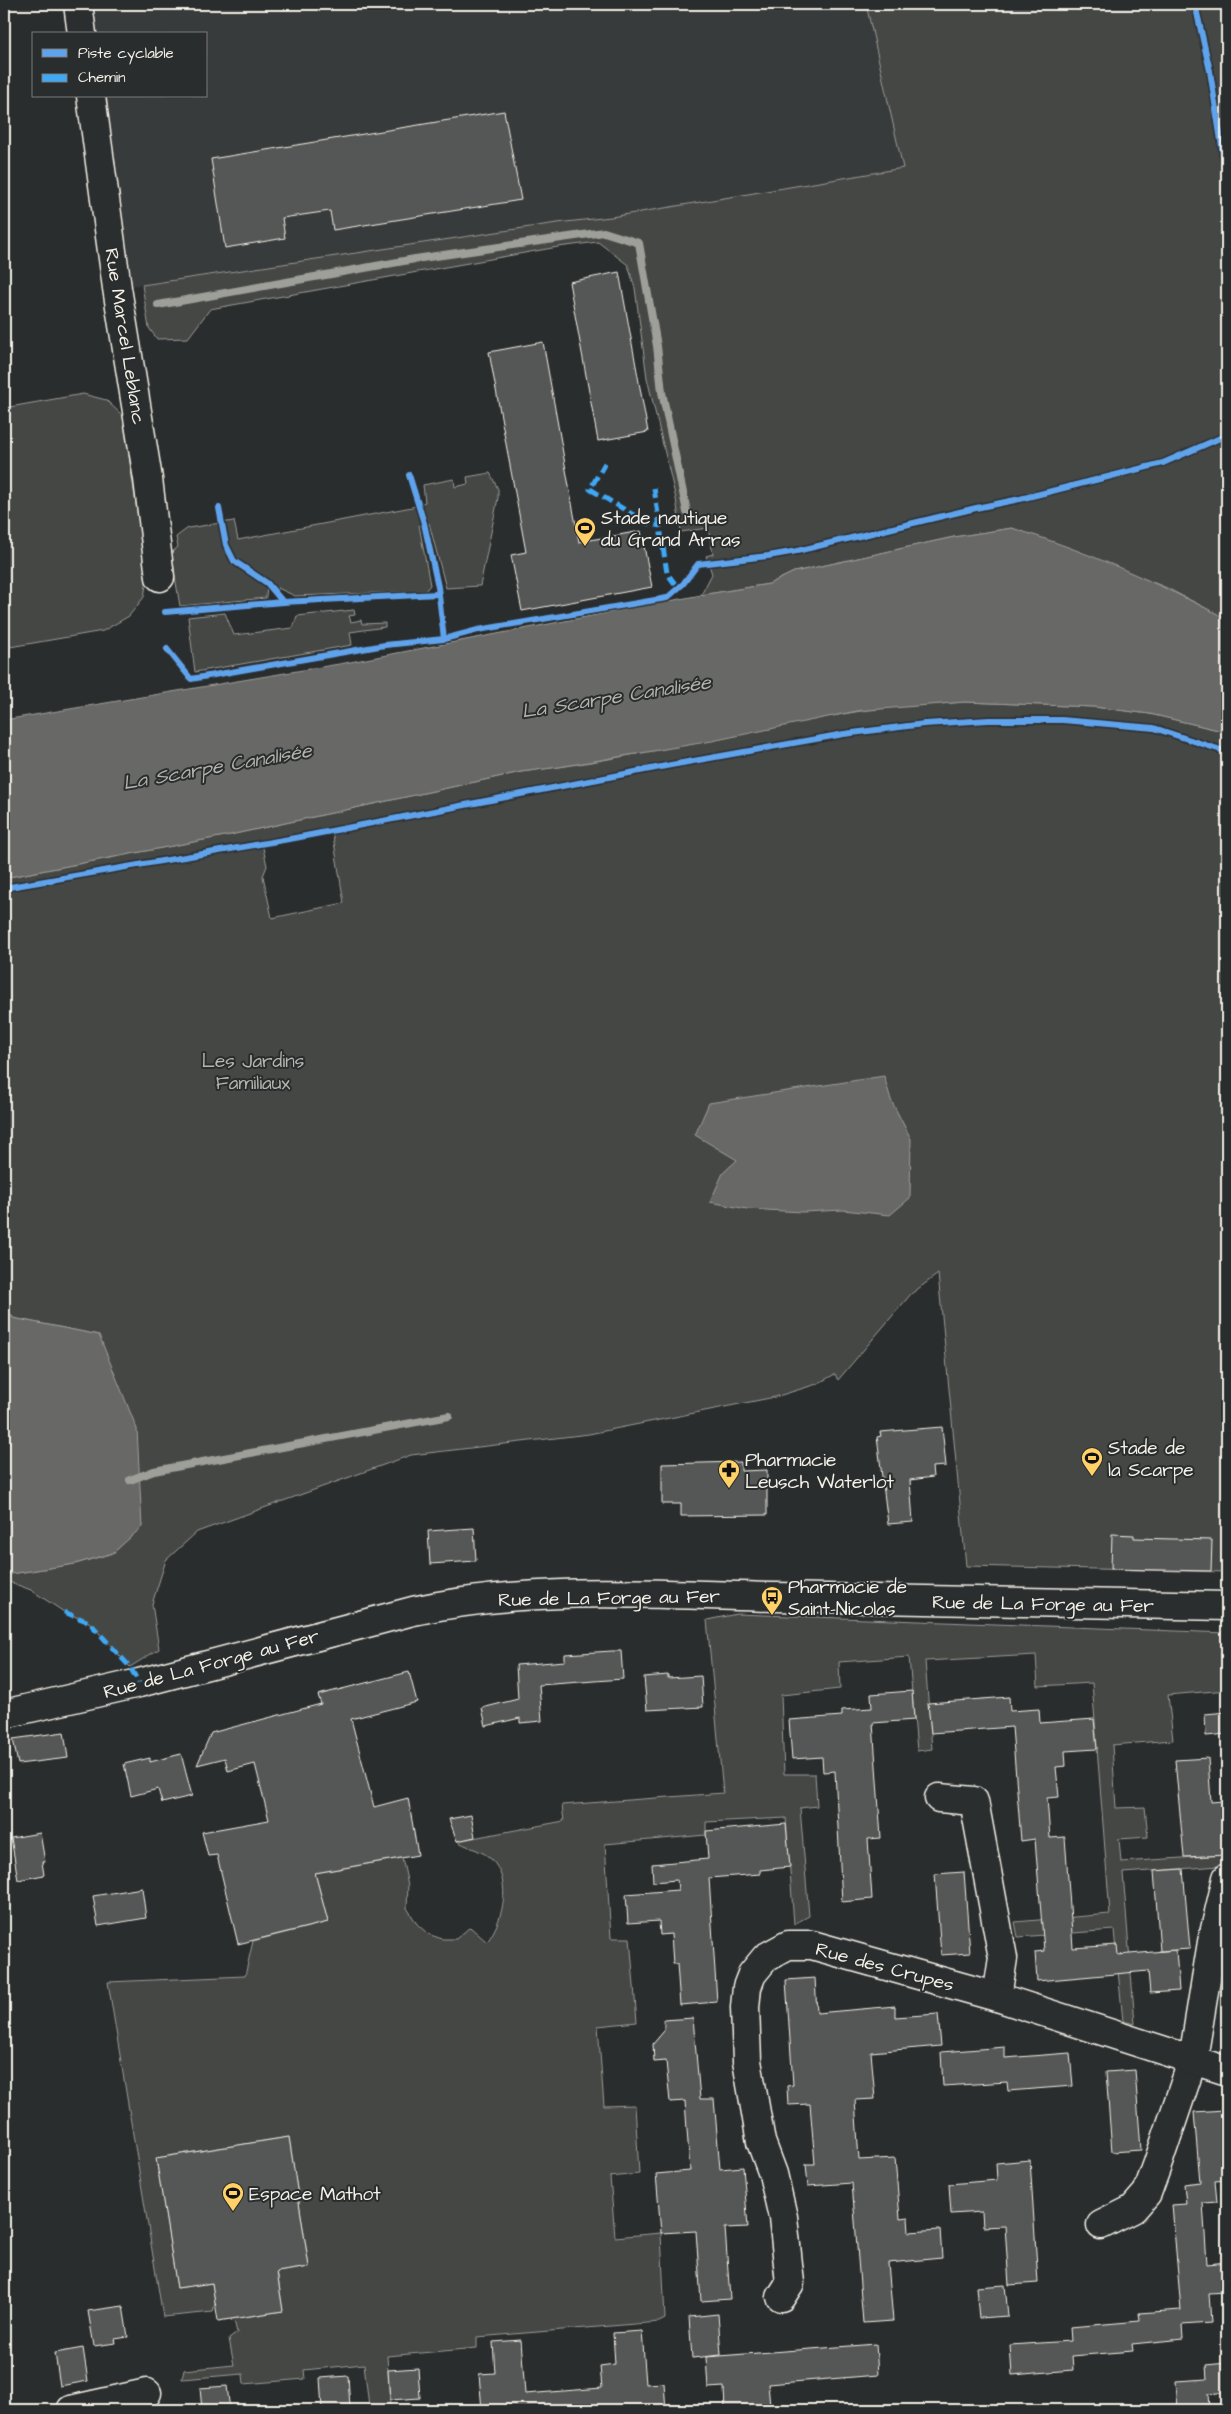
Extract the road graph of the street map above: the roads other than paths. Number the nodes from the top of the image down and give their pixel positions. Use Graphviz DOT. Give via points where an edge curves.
graph roads {
  1 [pos="78,4"];
  2 [pos="82,32"];
  3 [pos="91,98"];
  4 [pos="160,576"];
  5 [pos="1227,1606"];
  6 [pos="4,1714"];
  7 [pos="939,1798"];
  8 [pos="1227,1878"];
  9 [pos="997,1997"];
  10 [pos="1193,2058"];
  11 [pos="1227,2071"];
  12 [pos="1101,2225"];
  13 [pos="781,2297"];
  14 [pos="147,2393"];
  15 [pos="71,2410"];
  1 -- 2 [label="street"];
  3 -- 4 [label="street, Rue Marcel Leblanc"];
  5 -- 6 [label="street, Rue de La Forge au Fer" via="523,1594 451,1602 139,1683"];
  7 -- 9 [label="street" via="974,1801 1004,1958"];
  8 -- 10 [label="street" via="1212,1942"];
  9 -- 10 [label="street, Rue des Crupes"];
  9 -- 13 [label="street, Rue des Crupes" via="812,1945 788,1945 766,1957 752,1974 744,2007 747,2061 761,2142 783,2216 790,2283"];
  10 -- 11 [label="street, Rue des Crupes"];
  10 -- 12 [label="street" via="1147,2193 1133,2209"];
  14 -- 15 [label="street"];
}
